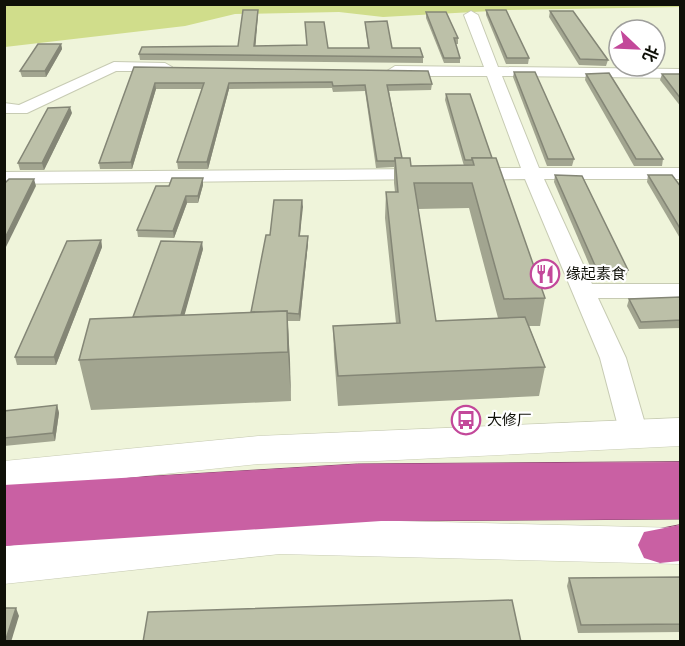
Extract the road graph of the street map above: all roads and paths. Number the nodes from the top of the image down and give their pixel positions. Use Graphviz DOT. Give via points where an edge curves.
graph roads {
  1 [pos="471,15"];
  2 [pos="185,68"];
  3 [pos="374,71"];
  4 [pos="492,73"];
  5 [pos="681,73"];
  6 [pos="4,108"];
  7 [pos="681,173"];
  8 [pos="532,174"];
  9 [pos="4,178"];
  10 [pos="583,291"];
  11 [pos="681,291"];
  12 [pos="681,432"];
  13 [pos="634,434"];
  14 [pos="4,476"];
  15 [pos="681,477"];
  16 [pos="4,501"];
  17 [pos="681,503"];
  18 [pos="4,529"];
  19 [pos="674,545"];
  20 [pos="4,565"];
  1 -- 4 [label="street"];
  2 -- 6 [label="street" via="114,66 21,110"];
  3 -- 4 [label="street"];
  4 -- 5 [label="street"];
  4 -- 8 [label="street"];
  7 -- 8 [label="street"];
  8 -- 9 [label="street"];
  8 -- 10 [label="street"];
  10 -- 11 [label="street"];
  10 -- 13 [label="street" via="613,358"];
  12 -- 13 [label="main road"];
  13 -- 14 [label="main road" via="258,450"];
  15 -- 16 [label="highway" via="357,479"];
  17 -- 18 [label="highway" via="381,506"];
  19 -- 20 [label="main road" via="280,536"];
}
